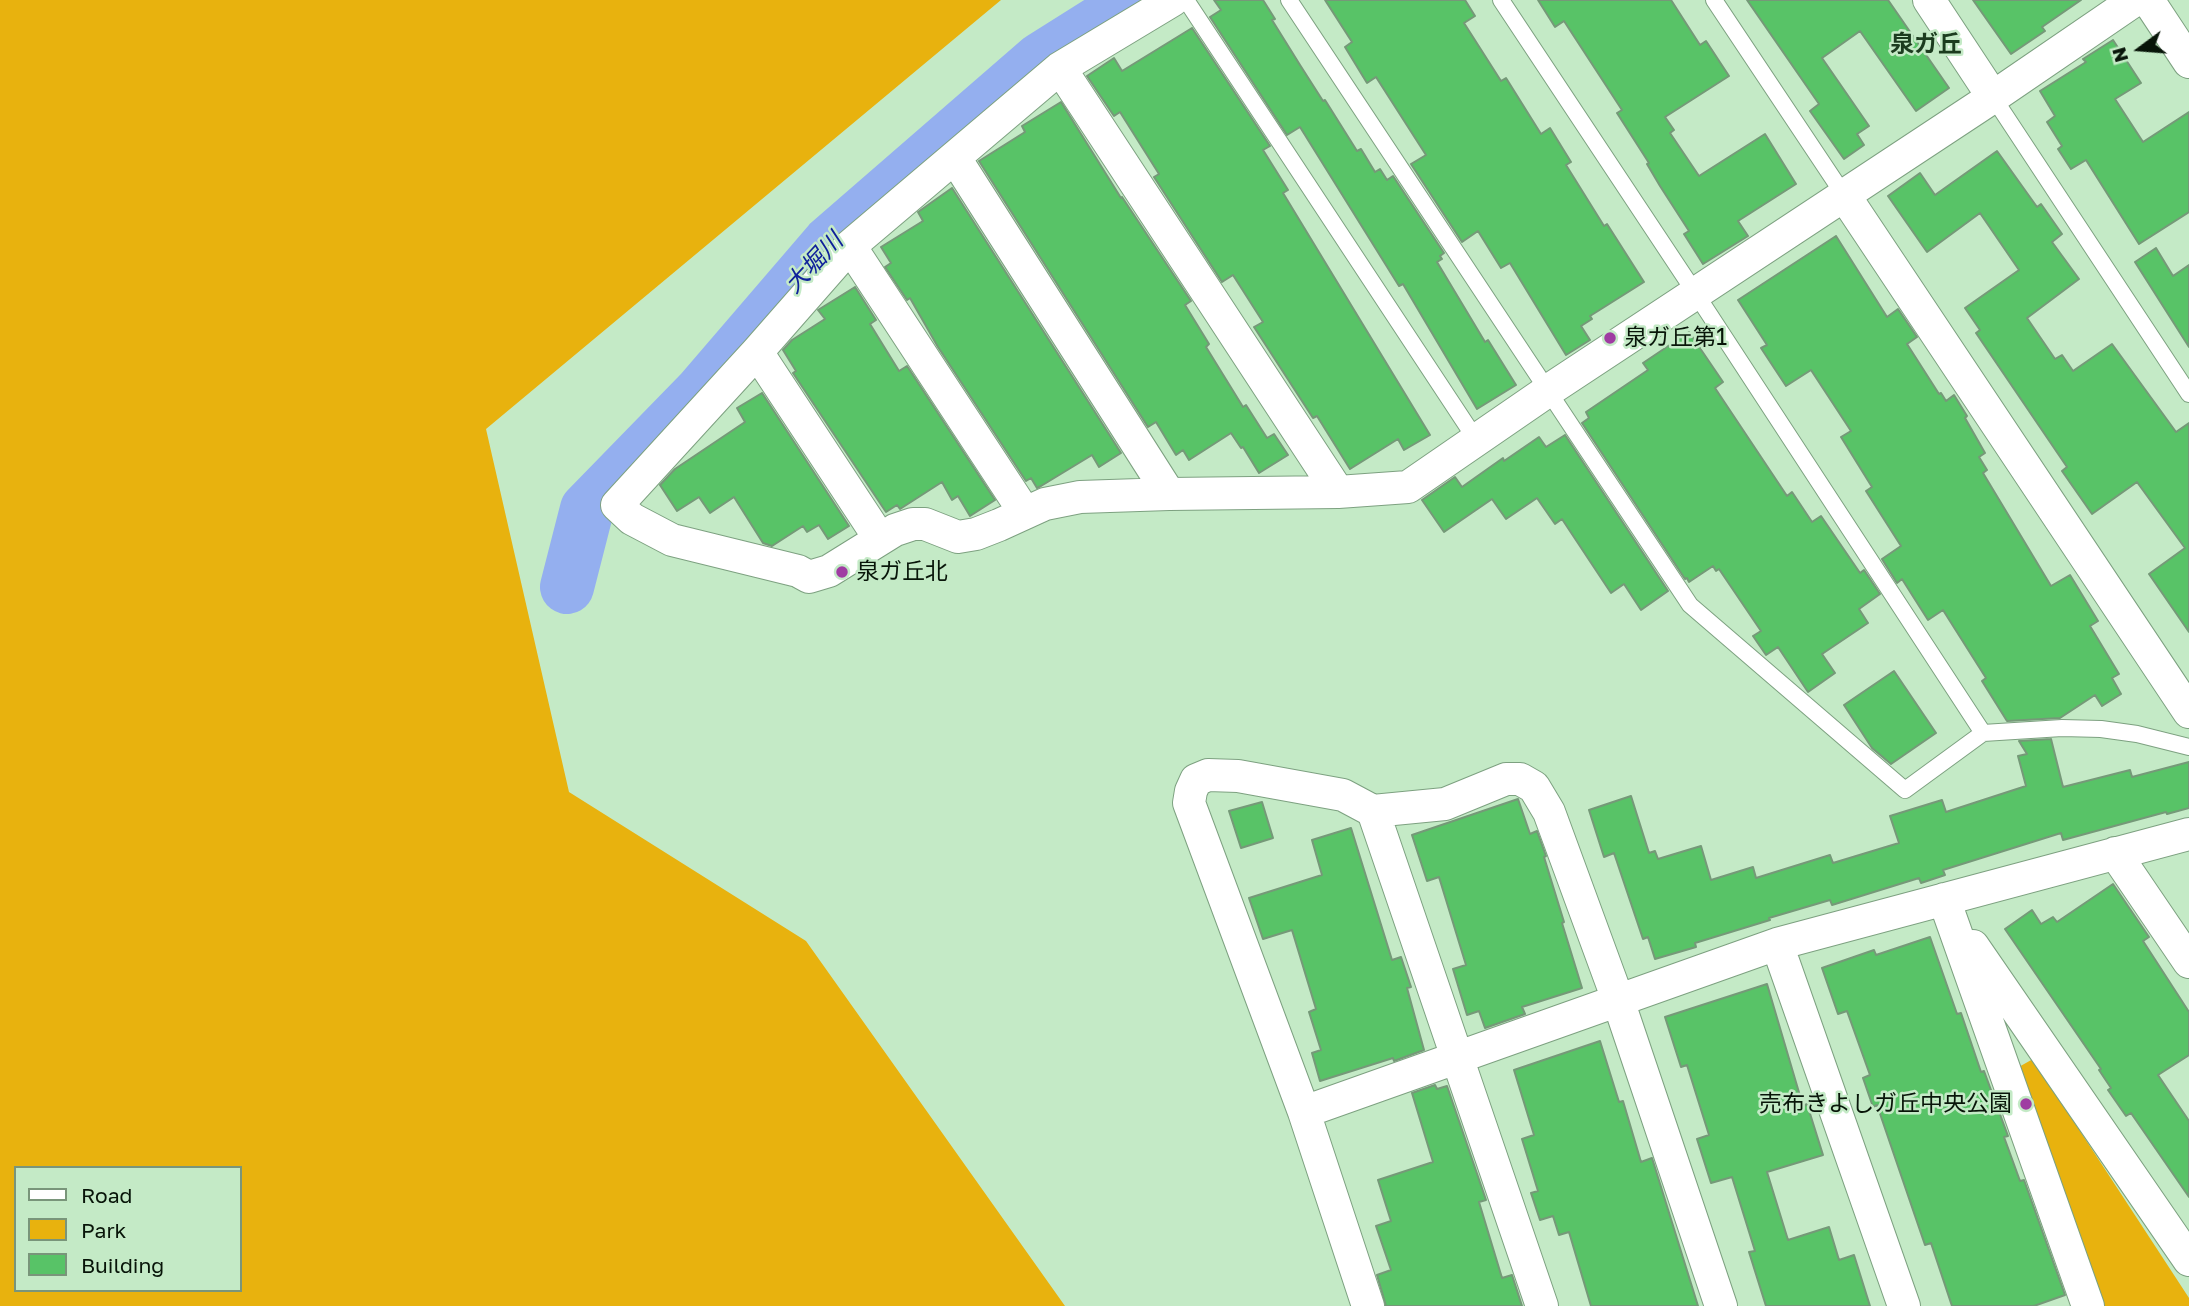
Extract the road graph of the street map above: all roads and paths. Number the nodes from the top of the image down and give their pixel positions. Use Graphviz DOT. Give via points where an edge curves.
graph roads {
  1 [pos="1173,0"];
  2 [pos="1186,0"];
  3 [pos="1289,0"];
  4 [pos="1501,0"];
  5 [pos="1714,0"];
  6 [pos="1928,0"];
  7 [pos="2135,0"];
  8 [pos="2148,0"];
  9 [pos="2189,62"];
  10 [pos="1060,68"];
  11 [pos="1993,97"];
  12 [pos="955,158"];
  13 [pos="1844,195"];
  14 [pos="850,246"];
  15 [pos="1696,294"];
  16 [pos="757,352"];
  17 [pos="1549,390"];
  18 [pos="2189,394"];
  19 [pos="1477,441"];
  20 [pos="1338,492"];
  21 [pos="1169,494"];
  22 [pos="1025,513"];
  23 [pos="880,538"];
  24 [pos="2189,712"];
  25 [pos="1983,733"];
  26 [pos="2189,747"];
  27 [pos="1373,811"];
  28 [pos="2189,834"];
  29 [pos="2115,853"];
  30 [pos="1947,906"];
  31 [pos="1777,944"];
  32 [pos="2189,962"];
  33 [pos="1618,1000"];
  34 [pos="1457,1057"];
  35 [pos="1304,1112"];
  36 [pos="2189,1260"];
  37 [pos="1368,1306"];
  38 [pos="1542,1306"];
  39 [pos="1721,1306"];
  40 [pos="1904,1306"];
  41 [pos="2088,1306"];
  1 -- 10 [label="street"];
  2 -- 19 [label="lane"];
  3 -- 17 [label="lane"];
  4 -- 15 [label="lane"];
  5 -- 13 [label="lane"];
  6 -- 11 [label="street"];
  7 -- 11 [label="street"];
  8 -- 9 [label="street"];
  10 -- 12 [label="street"];
  10 -- 20 [label="street"];
  11 -- 13 [label="street"];
  11 -- 18 [label="lane"];
  12 -- 14 [label="street"];
  12 -- 21 [label="street"];
  13 -- 15 [label="street"];
  13 -- 24 [label="street"];
  14 -- 16 [label="street"];
  14 -- 22 [label="street"];
  15 -- 17 [label="street"];
  15 -- 25 [label="lane"];
  16 -- 23 [label="street"];
  16 -- 23 [label="street" via="617,505 632,519 671,540 810,577 829,571"];
  17 -- 19 [label="street"];
  17 -- 25 [label="lane" via="1690,605 1905,790"];
  19 -- 20 [label="street" via="1408,487"];
  20 -- 21 [label="street"];
  21 -- 22 [label="street" via="1080,497"];
  22 -- 23 [label="street" via="976,534 958,537 913,524"];
  25 -- 26 [label="lane" via="2101,729"];
  27 -- 33 [label="street" via="1445,804 1506,779 1520,779 1534,787 1549,812"];
  27 -- 34 [label="street"];
  27 -- 35 [label="street" via="1343,795 1222,774 1196,780 1191,791 1189,803 1196,826"];
  28 -- 29 [label="street"];
  29 -- 30 [label="street"];
  29 -- 32 [label="street"];
  30 -- 31 [label="street"];
  30 -- 36 [label="street"];
  30 -- 41 [label="street"];
  31 -- 33 [label="street"];
  31 -- 40 [label="street"];
  33 -- 34 [label="street"];
  33 -- 39 [label="street"];
  34 -- 35 [label="street"];
  34 -- 38 [label="street"];
  35 -- 37 [label="street"];
}
